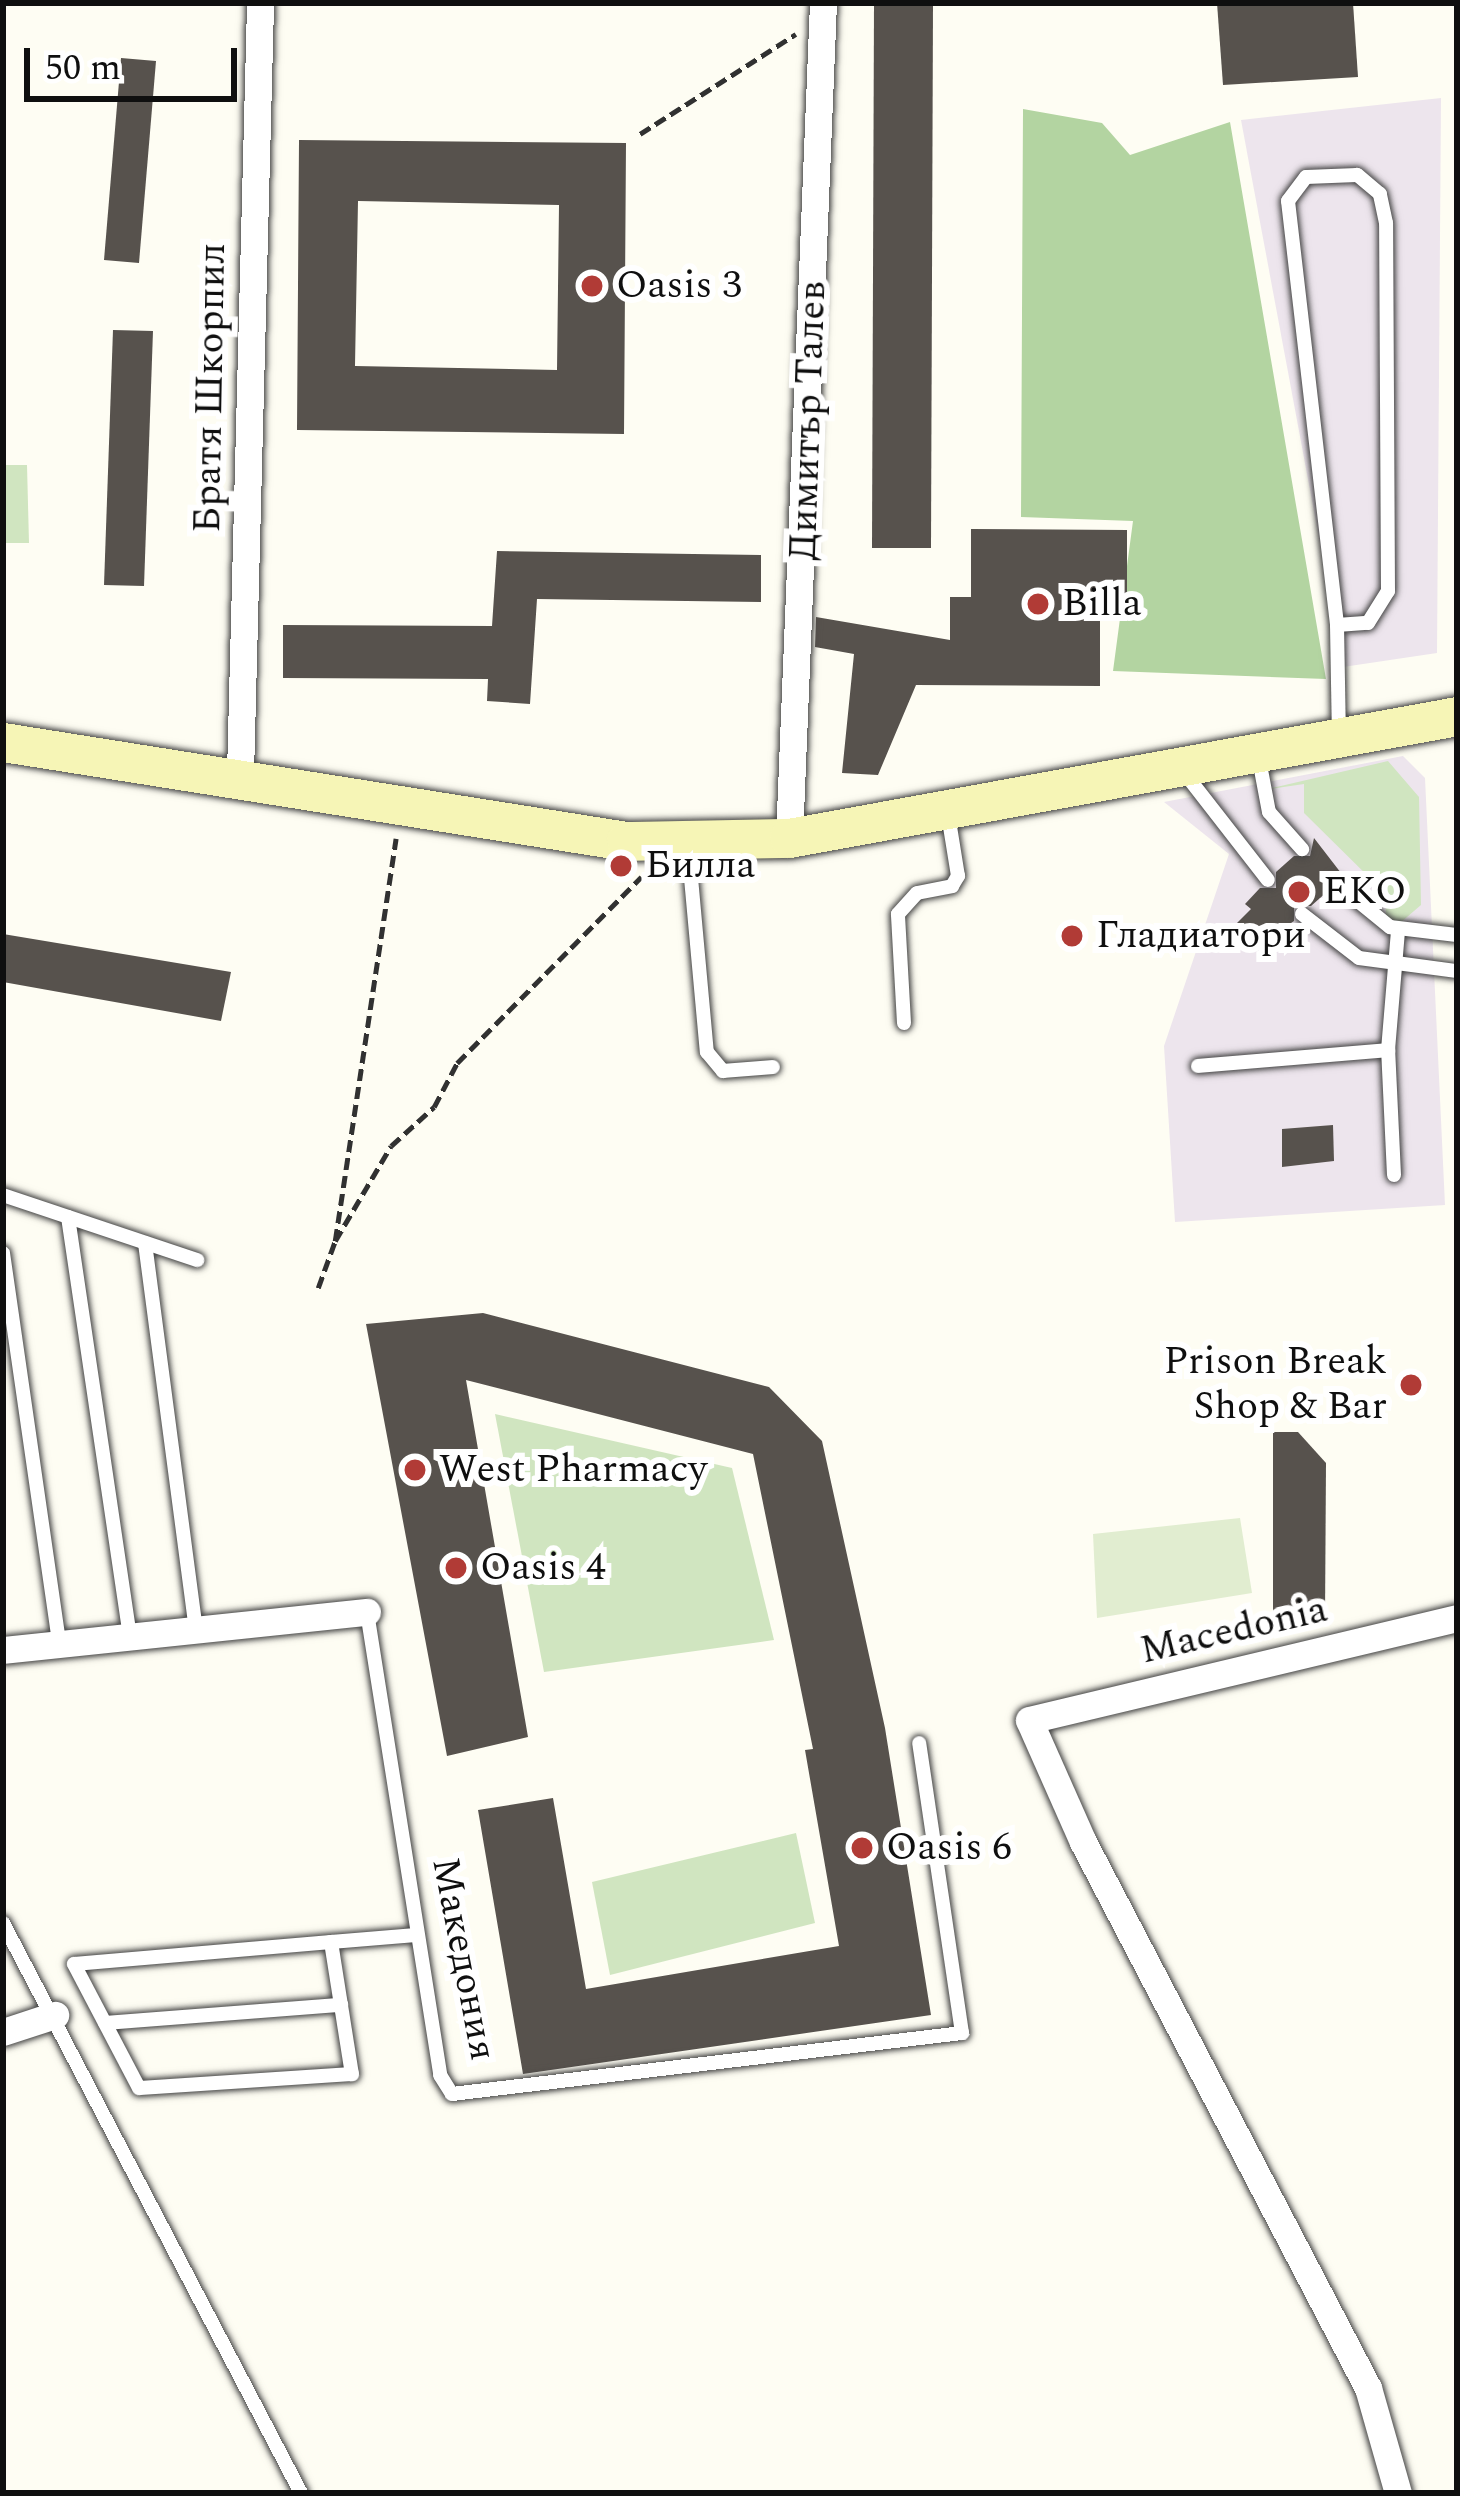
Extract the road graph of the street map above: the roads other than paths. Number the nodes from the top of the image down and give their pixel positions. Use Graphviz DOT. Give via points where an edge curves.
graph roads {
  1 [pos="260,3"];
  2 [pos="822,10"];
  3 [pos="1337,625"];
  4 [pos="1457,716"];
  5 [pos="1339,738"];
  6 [pos="3,742"];
  7 [pos="1258,753"];
  8 [pos="1181,766"];
  9 [pos="240,774"];
  10 [pos="946,809"];
  11 [pos="789,838"];
  12 [pos="688,840"];
  13 [pos="1301,849"];
  14 [pos="1268,880"];
  15 [pos="1336,884"];
  16 [pos="1302,914"];
  17 [pos="1398,930"];
  18 [pos="1457,935"];
  19 [pos="1392,964"];
  20 [pos="1457,971"];
  21 [pos="904,1023"];
  22 [pos="1388,1050"];
  23 [pos="1198,1066"];
  24 [pos="773,1067"];
  25 [pos="1394,1175"];
  26 [pos="3,1195"];
  27 [pos="68,1217"];
  28 [pos="145,1243"];
  29 [pos="3,1253"];
  30 [pos="197,1260"];
  31 [pos="368,1612"];
  32 [pos="1457,1618"];
  33 [pos="196,1629"];
  34 [pos="130,1636"];
  35 [pos="59,1644"];
  36 [pos="3,1650"];
  37 [pos="919,1743"];
  38 [pos="3,1923"];
  39 [pos="416,1935"];
  40 [pos="331,1942"];
  41 [pos="341,2005"];
  42 [pos="55,2014"];
  43 [pos="105,2023"];
  44 [pos="3,2032"];
  45 [pos="301,2493"];
  46 [pos="1398,2493"];
  1 -- 9 [label="street, Братя Шкорпил"];
  2 -- 11 [label="street, Димитър Талев"];
  3 -- 3 [label="lane" via="1368,623 1388,591 1386,223 1380,194 1357,175 1306,177 1288,201"];
  3 -- 5 [label="lane"];
  4 -- 5 [label="street"];
  5 -- 7 [label="street"];
  6 -- 9 [label="street"];
  7 -- 8 [label="street"];
  7 -- 13 [label="lane" via="1269,812"];
  8 -- 10 [label="street"];
  8 -- 14 [label="lane"];
  9 -- 12 [label="street" via="626,841"];
  10 -- 11 [label="street"];
  10 -- 21 [label="lane" via="958,876 952,886 917,893 898,914"];
  11 -- 12 [label="street"];
  12 -- 24 [label="lane" via="707,1052 723,1071"];
  15 -- 17 [label="lane"];
  16 -- 19 [label="lane" via="1348,954"];
  17 -- 18 [label="lane"];
  17 -- 19 [label="lane"];
  19 -- 20 [label="lane"];
  19 -- 22 [label="lane"];
  22 -- 23 [label="lane"];
  22 -- 25 [label="lane"];
  26 -- 27 [label="lane"];
  27 -- 28 [label="lane"];
  27 -- 34 [label="lane"];
  28 -- 30 [label="lane"];
  28 -- 33 [label="lane"];
  29 -- 35 [label="lane"];
  31 -- 33 [label="street, Македония"];
  31 -- 39 [label="lane, Македония"];
  32 -- 46 [label="street, Macedonia" via="1028,1720 1083,1842 1368,2388"];
  33 -- 34 [label="street, Македония"];
  34 -- 35 [label="street, Македония"];
  35 -- 36 [label="street, Македония"];
  37 -- 39 [label="lane, Македония" via="965,2021 952,2039 468,2098 452,2094 440,2075"];
  38 -- 42 [label="lane"];
  39 -- 40 [label="lane"];
  40 -- 41 [label="lane"];
  40 -- 43 [label="lane" via="74,1964"];
  41 -- 43 [label="lane"];
  41 -- 43 [label="lane" via="352,2074 139,2088"];
  42 -- 44 [label="street"];
  42 -- 45 [label="lane"];
}
